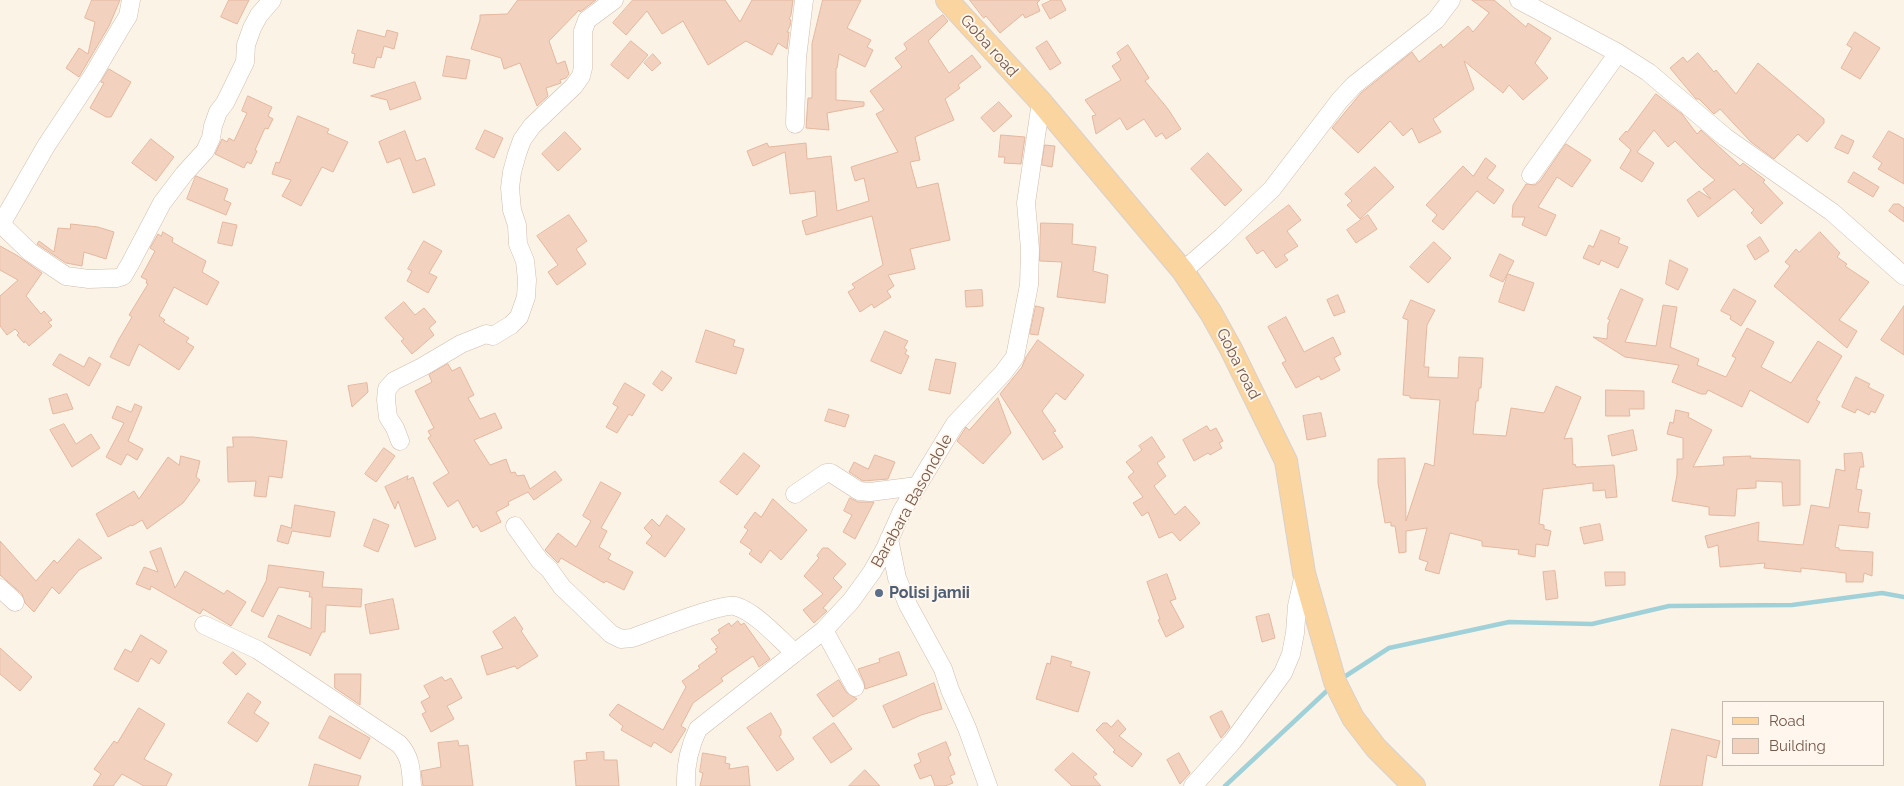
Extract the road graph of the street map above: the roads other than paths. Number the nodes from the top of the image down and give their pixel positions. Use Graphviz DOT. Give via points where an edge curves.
graph roads {
  1 [pos="131,0"];
  2 [pos="272,0"];
  3 [pos="614,0"];
  4 [pos="804,0"];
  5 [pos="947,0"];
  6 [pos="1450,0"];
  7 [pos="1519,0"];
  8 [pos="1618,53"];
  9 [pos="1041,102"];
  10 [pos="795,124"];
  11 [pos="1531,174"];
  12 [pos="0,225"];
  13 [pos="1183,271"];
  14 [pos="1904,276"];
  15 [pos="400,441"];
  16 [pos="917,486"];
  17 [pos="795,494"];
  18 [pos="515,526"];
  19 [pos="889,539"];
  20 [pos="1304,573"];
  21 [pos="0,588"];
  22 [pos="15,602"];
  23 [pos="204,626"];
  24 [pos="824,630"];
  25 [pos="795,653"];
  26 [pos="855,687"];
  27 [pos="412,786"];
  28 [pos="686,786"];
  29 [pos="988,786"];
  30 [pos="1193,786"];
  31 [pos="1414,786"];
  1 -- 12 [label="street" via="128,16"];
  2 -- 12 [label="street" via="252,28 245,62 218,112 205,151 162,203 123,276 89,279 66,276 30,252"];
  3 -- 15 [label="street" via="585,24 583,68 578,81 532,126 517,154 510,188 518,244 528,280 519,316 493,336 486,334 461,344 394,381 387,389 386,400 388,417"];
  4 -- 10 [label="street" via="797,58"];
  5 -- 9 [label="main road, Goba road"];
  6 -- 13 [label="street" via="1436,20 1354,85 1272,189"];
  7 -- 8 [label="street"];
  8 -- 11 [label="street"];
  8 -- 14 [label="street" via="1648,72 1725,137 1832,212"];
  9 -- 13 [label="main road, Goba road"];
  9 -- 16 [label="street, Barabara Basondole" via="1026,203 1029,285 1016,355 955,424"];
  13 -- 20 [label="main road, Goba road" via="1231,349 1286,461"];
  16 -- 17 [label="street" via="864,492 826,473"];
  16 -- 19 [label="street, Barabara Basondole"];
  18 -- 25 [label="street" via="562,587 611,634 621,639 734,606 752,614"];
  19 -- 24 [label="street, Barabara Basondole" via="872,572"];
  19 -- 29 [label="street" via="897,578 943,669"];
  20 -- 30 [label="street" via="1291,654 1283,672 1233,741"];
  20 -- 31 [label="main road, Goba road" via="1331,672 1353,718 1376,748"];
  21 -- 22 [label="street"];
  23 -- 27 [label="street" via="258,650 400,744 411,764"];
  24 -- 25 [label="street, Barabara Basondole"];
  24 -- 26 [label="street"];
  25 -- 28 [label="street, Barabara Basondole" via="698,729 688,752"];
}
